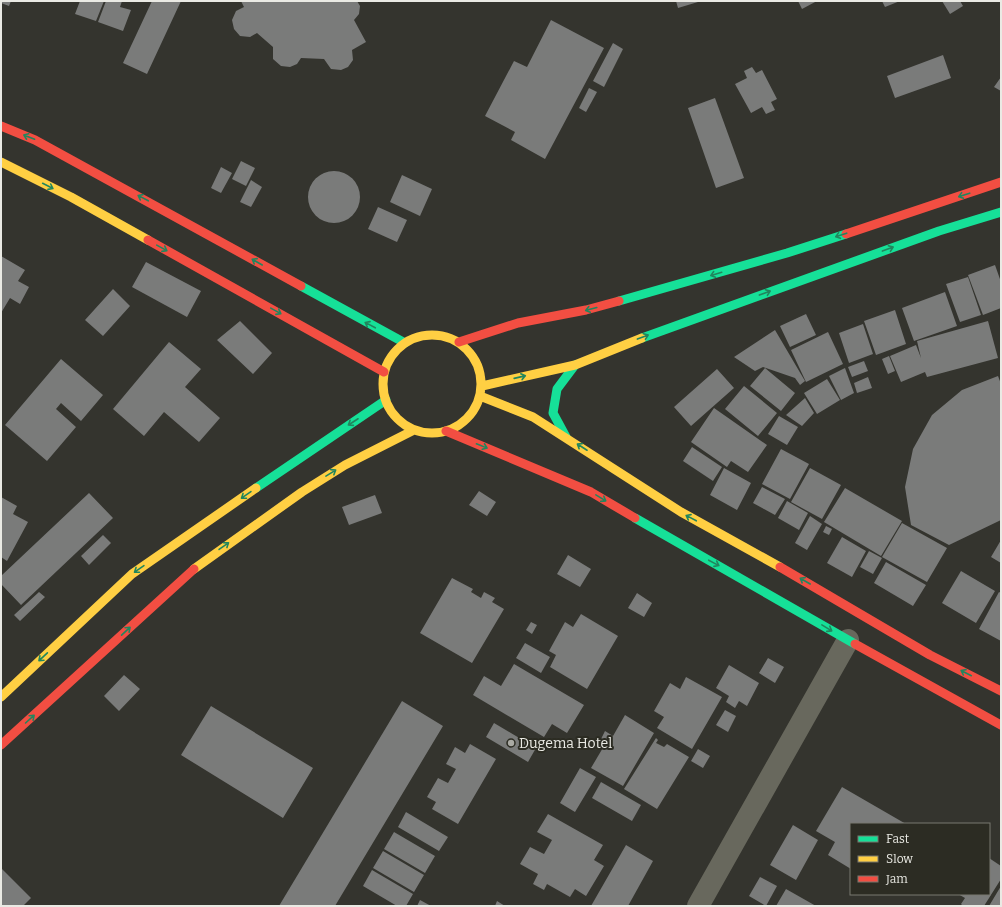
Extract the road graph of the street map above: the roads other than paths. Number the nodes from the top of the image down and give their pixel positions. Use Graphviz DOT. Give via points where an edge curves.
graph roads {
  1 [pos="1,126"];
  2 [pos="1,162"];
  3 [pos="1001,182"];
  4 [pos="1001,212"];
  5 [pos="459,342"];
  6 [pos="405,343"];
  7 [pos="575,365"];
  8 [pos="384,372"];
  9 [pos="482,386"];
  10 [pos="480,396"];
  11 [pos="386,400"];
  12 [pos="414,430"];
  13 [pos="446,431"];
  14 [pos="566,437"];
  15 [pos="848,640"];
  16 [pos="1001,691"];
  17 [pos="1,697"];
  18 [pos="1001,725"];
  19 [pos="1,745"];
  20 [pos="698,906"];
  6 -- 1 [label="main road, one-way" via="35,140"];
  2 -- 8 [label="main road, one-way" via="71,197"];
  3 -- 5 [label="main road, one-way" via="787,253 657,292 586,310 518,323"];
  7 -- 4 [label="main road, one-way" via="703,315 938,231"];
  5 -- 6 [label="main road" via="449,337 426,334"];
  5 -- 9 [label="main road" via="471,353 480,368"];
  6 -- 8 [label="main road" via="388,361"];
  9 -- 7 [label="main road, one-way"];
  7 -- 14 [label="main road" via="557,388 553,413"];
  8 -- 11 [label="main road"];
  9 -- 10 [label="main road"];
  10 -- 13 [label="main road" via="473,412 462,424"];
  10 -- 14 [label="main road" via="533,417"];
  11 -- 12 [label="main road" via="392,413"];
  11 -- 17 [label="main road, one-way" via="132,574"];
  12 -- 13 [label="main road" via="430,433"];
  19 -- 12 [label="main road, one-way" via="201,562 345,464"];
  13 -- 15 [label="main road, one-way" via="591,492"];
  16 -- 14 [label="main road, one-way" via="930,655 758,554 680,512"];
  15 -- 18 [label="main road"];
  15 -- 20 [label="street"];
}
